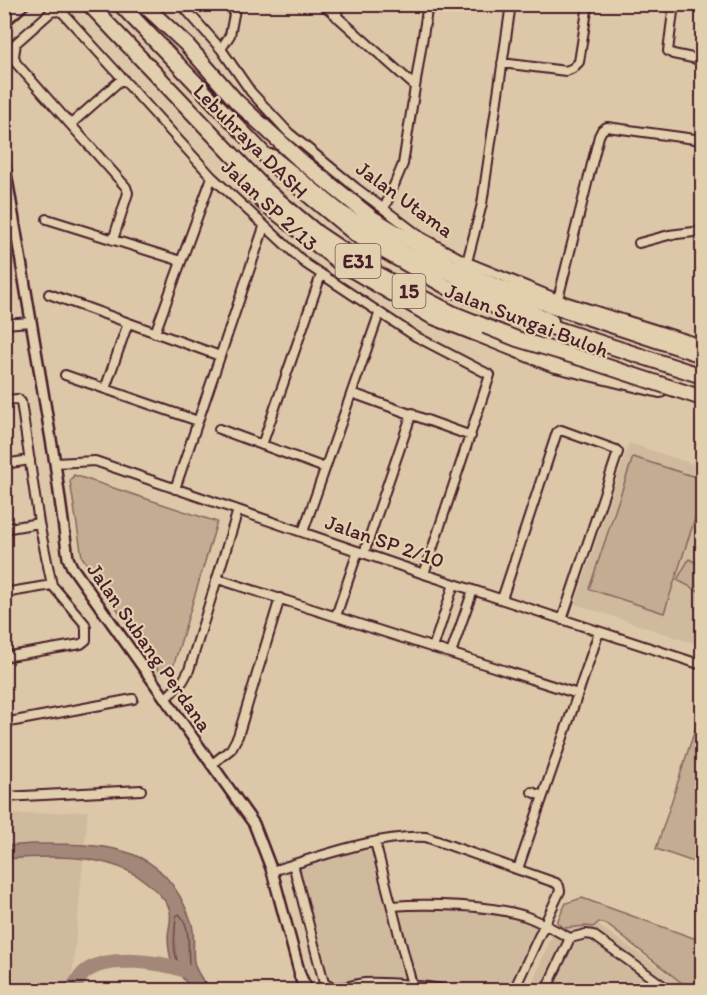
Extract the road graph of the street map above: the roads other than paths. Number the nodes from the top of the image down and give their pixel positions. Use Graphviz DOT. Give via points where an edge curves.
graph roads {
  1 [pos="24,4"];
  2 [pos="89,4"];
  3 [pos="120,4"];
  4 [pos="129,4"];
  5 [pos="144,4"];
  6 [pos="156,4"];
  7 [pos="181,4"];
  8 [pos="236,4"];
  9 [pos="323,4"];
  10 [pos="338,4"];
  11 [pos="428,4"];
  12 [pos="511,4"];
  13 [pos="588,4"];
  14 [pos="674,4"];
  15 [pos="337,17"];
  16 [pos="4,22"];
  17 [pos="187,45"];
  18 [pos="221,48"];
  19 [pos="702,60"];
  20 [pos="502,63"];
  21 [pos="123,78"];
  22 [pos="415,86"];
  23 [pos="71,124"];
  24 [pos="206,128"];
  25 [pos="702,140"];
  26 [pos="4,161"];
  27 [pos="212,177"];
  28 [pos="384,209"];
  29 [pos="47,219"];
  30 [pos="264,227"];
  31 [pos="702,231"];
  32 [pos="113,240"];
  33 [pos="639,243"];
  34 [pos="181,261"];
  35 [pos="468,262"];
  36 [pos="321,275"];
  37 [pos="49,294"];
  38 [pos="558,299"];
  39 [pos="4,308"];
  40 [pos="379,314"];
  41 [pos="31,322"];
  42 [pos="128,323"];
  43 [pos="6,324"];
  44 [pos="154,333"];
  45 [pos="702,344"];
  46 [pos="702,355"];
  47 [pos="220,356"];
  48 [pos="702,374"];
  49 [pos="65,375"];
  50 [pos="105,389"];
  51 [pos="670,392"];
  52 [pos="352,393"];
  53 [pos="702,398"];
  54 [pos="4,400"];
  55 [pos="702,403"];
  56 [pos="412,413"];
  57 [pos="198,421"];
  58 [pos="219,429"];
  59 [pos="471,436"];
  60 [pos="262,445"];
  61 [pos="30,460"];
  62 [pos="55,462"];
  63 [pos="4,464"];
  64 [pos="325,468"];
  65 [pos="175,489"];
  66 [pos="238,510"];
  67 [pos="39,523"];
  68 [pos="4,529"];
  69 [pos="303,532"];
  70 [pos="361,552"];
  71 [pos="424,574"];
  72 [pos="218,579"];
  73 [pos="454,584"];
  74 [pos="52,585"];
  75 [pos="473,590"];
  76 [pos="4,593"];
  77 [pos="280,598"];
  78 [pos="502,600"];
  79 [pos="336,616"];
  80 [pos="562,620"];
  81 [pos="599,632"];
  82 [pos="433,648"];
  83 [pos="451,653"];
  84 [pos="4,657"];
  85 [pos="702,665"];
  86 [pos="578,694"];
  87 [pos="133,699"];
  88 [pos="165,699"];
  89 [pos="4,723"];
  90 [pos="212,765"];
  91 [pos="141,790"];
  92 [pos="532,792"];
  93 [pos="542,796"];
  94 [pos="4,797"];
  95 [pos="375,842"];
  96 [pos="293,864"];
  97 [pos="518,870"];
  98 [pos="272,871"];
  99 [pos="392,906"];
  100 [pos="546,924"];
  101 [pos="570,938"];
  102 [pos="300,976"];
  103 [pos="412,985"];
  104 [pos="299,990"];
  105 [pos="305,990"];
  106 [pos="450,990"];
  107 [pos="514,990"];
  108 [pos="546,990"];
  109 [pos="669,990"];
  1 -- 16 [label="street"];
  2 -- 24 [label="highway, Lebuhraya DASH / E31, bridge"];
  2 -- 51 [label="highway, Jalan Sungai Buloh / 15" via="262,188 342,250 433,305 573,361"];
  3 -- 48 [label="highway, Lebuhraya DASH / E31" via="283,174 358,236 447,287 521,317"];
  4 -- 48 [label="highway, Jalan Sungai Buloh / 15" via="269,153 340,211 407,254 547,320"];
  5 -- 17 [label="highway"];
  6 -- 17 [label="highway"];
  7 -- 18 [label="street, Jalan Utama"];
  8 -- 18 [label="street" via="230,35"];
  9 -- 15 [label="street"];
  10 -- 15 [label="street"];
  11 -- 22 [label="street"];
  12 -- 20 [label="street"];
  13 -- 20 [label="street" via="579,62 573,68 566,71"];
  14 -- 19 [label="street" via="668,51"];
  15 -- 22 [label="street"];
  17 -- 46 [label="highway" via="237,101 301,161 372,218 450,265 556,308"];
  18 -- 28 [label="street, Jalan Utama" via="251,92 289,133"];
  20 -- 35 [label="street" via="482,204"];
  21 -- 23 [label="street"];
  21 -- 23 [label="street, Jalan SP 2/13" via="63,12 51,12 16,43 16,63"];
  21 -- 27 [label="street, Jalan SP 2/13"];
  22 -- 28 [label="street" via="403,164"];
  23 -- 32 [label="street" via="128,189"];
  24 -- 51 [label="highway, bridge" via="262,202 339,263 431,316 552,364"];
  24 -- 53 [label="highway, Lebuhraya DASH / E31, bridge" via="266,190 317,233 384,279 516,339"];
  25 -- 38 [label="street" via="607,127 602,130"];
  26 -- 41 [label="street, Jalan Subang Perdana"];
  27 -- 30 [label="street, Jalan SP 2/13"];
  27 -- 34 [label="street"];
  28 -- 35 [label="street, Jalan Utama" via="421,237"];
  29 -- 32 [label="street"];
  30 -- 36 [label="street, Jalan SP 2/13"];
  30 -- 47 [label="street"];
  31 -- 33 [label="street"];
  32 -- 34 [label="street"];
  34 -- 44 [label="street"];
  35 -- 38 [label="street, Jalan Utama"];
  36 -- 40 [label="street, Jalan SP 2/13"];
  36 -- 60 [label="street"];
  37 -- 42 [label="street"];
  38 -- 45 [label="street, Jalan Utama"];
  39 -- 43 [label="street"];
  40 -- 52 [label="street"];
  40 -- 59 [label="street, Jalan SP 2/13" via="490,375"];
  41 -- 43 [label="street"];
  41 -- 62 [label="street, Jalan Subang Perdana"];
  42 -- 44 [label="street"];
  42 -- 50 [label="street"];
  44 -- 47 [label="street"];
  47 -- 57 [label="street"];
  49 -- 50 [label="street"];
  50 -- 57 [label="street"];
  51 -- 55 [label="highway, Jalan Sungai Buloh / 15"];
  52 -- 56 [label="street"];
  52 -- 64 [label="street"];
  54 -- 61 [label="street" via="21,402"];
  56 -- 59 [label="street"];
  56 -- 70 [label="street"];
  57 -- 65 [label="street"];
  58 -- 60 [label="street"];
  59 -- 71 [label="street, Jalan SP 2/13"];
  60 -- 64 [label="street"];
  61 -- 63 [label="street"];
  61 -- 67 [label="street"];
  62 -- 65 [label="street, Jalan SP 2/10" via="95,461"];
  62 -- 88 [label="street, Jalan Subang Perdana" via="72,567"];
  64 -- 69 [label="street"];
  65 -- 66 [label="street, Jalan SP 2/10"];
  66 -- 69 [label="street, Jalan SP 2/10"];
  66 -- 72 [label="street"];
  67 -- 68 [label="street"];
  67 -- 74 [label="street"];
  69 -- 70 [label="street, Jalan SP 2/10"];
  70 -- 71 [label="street, Jalan SP 2/10"];
  70 -- 79 [label="street"];
  71 -- 73 [label="street, Jalan SP 2/10"];
  72 -- 77 [label="street"];
  72 -- 88 [label="street" via="189,670"];
  73 -- 75 [label="street, Jalan SP 2/10"];
  73 -- 82 [label="street"];
  74 -- 76 [label="street"];
  74 -- 84 [label="street" via="85,624 86,640"];
  75 -- 78 [label="street, Jalan SP 2/10"];
  75 -- 83 [label="street"];
  77 -- 79 [label="street"];
  77 -- 90 [label="street" via="238,736 231,749"];
  78 -- 80 [label="street, Jalan SP 2/10"];
  78 -- 80 [label="street" via="557,432 561,430 618,452"];
  79 -- 82 [label="street"];
  80 -- 81 [label="street, Jalan SP 2/10"];
  81 -- 85 [label="street, Jalan SP 2/10"];
  81 -- 86 [label="street"];
  82 -- 83 [label="street"];
  83 -- 86 [label="street"];
  86 -- 93 [label="street"];
  87 -- 89 [label="street"];
  88 -- 90 [label="street, Jalan Subang Perdana"];
  90 -- 98 [label="street, Jalan Subang Perdana" via="254,824"];
  91 -- 94 [label="street"];
  92 -- 93 [label="street"];
  93 -- 97 [label="street"];
  95 -- 96 [label="street"];
  95 -- 97 [label="street" via="426,837"];
  95 -- 99 [label="street"];
  96 -- 98 [label="street"];
  96 -- 103 [label="street" via="324,983 337,988 364,983"];
  97 -- 100 [label="street" via="559,886"];
  98 -- 102 [label="street, Jalan Subang Perdana"];
  99 -- 100 [label="street" via="487,909"];
  99 -- 103 [label="street"];
  100 -- 101 [label="street"];
  100 -- 107 [label="street"];
  101 -- 108 [label="street"];
  101 -- 109 [label="street" via="593,935"];
  102 -- 104 [label="main road"];
  102 -- 105 [label="main road"];
  103 -- 106 [label="street"];
}
